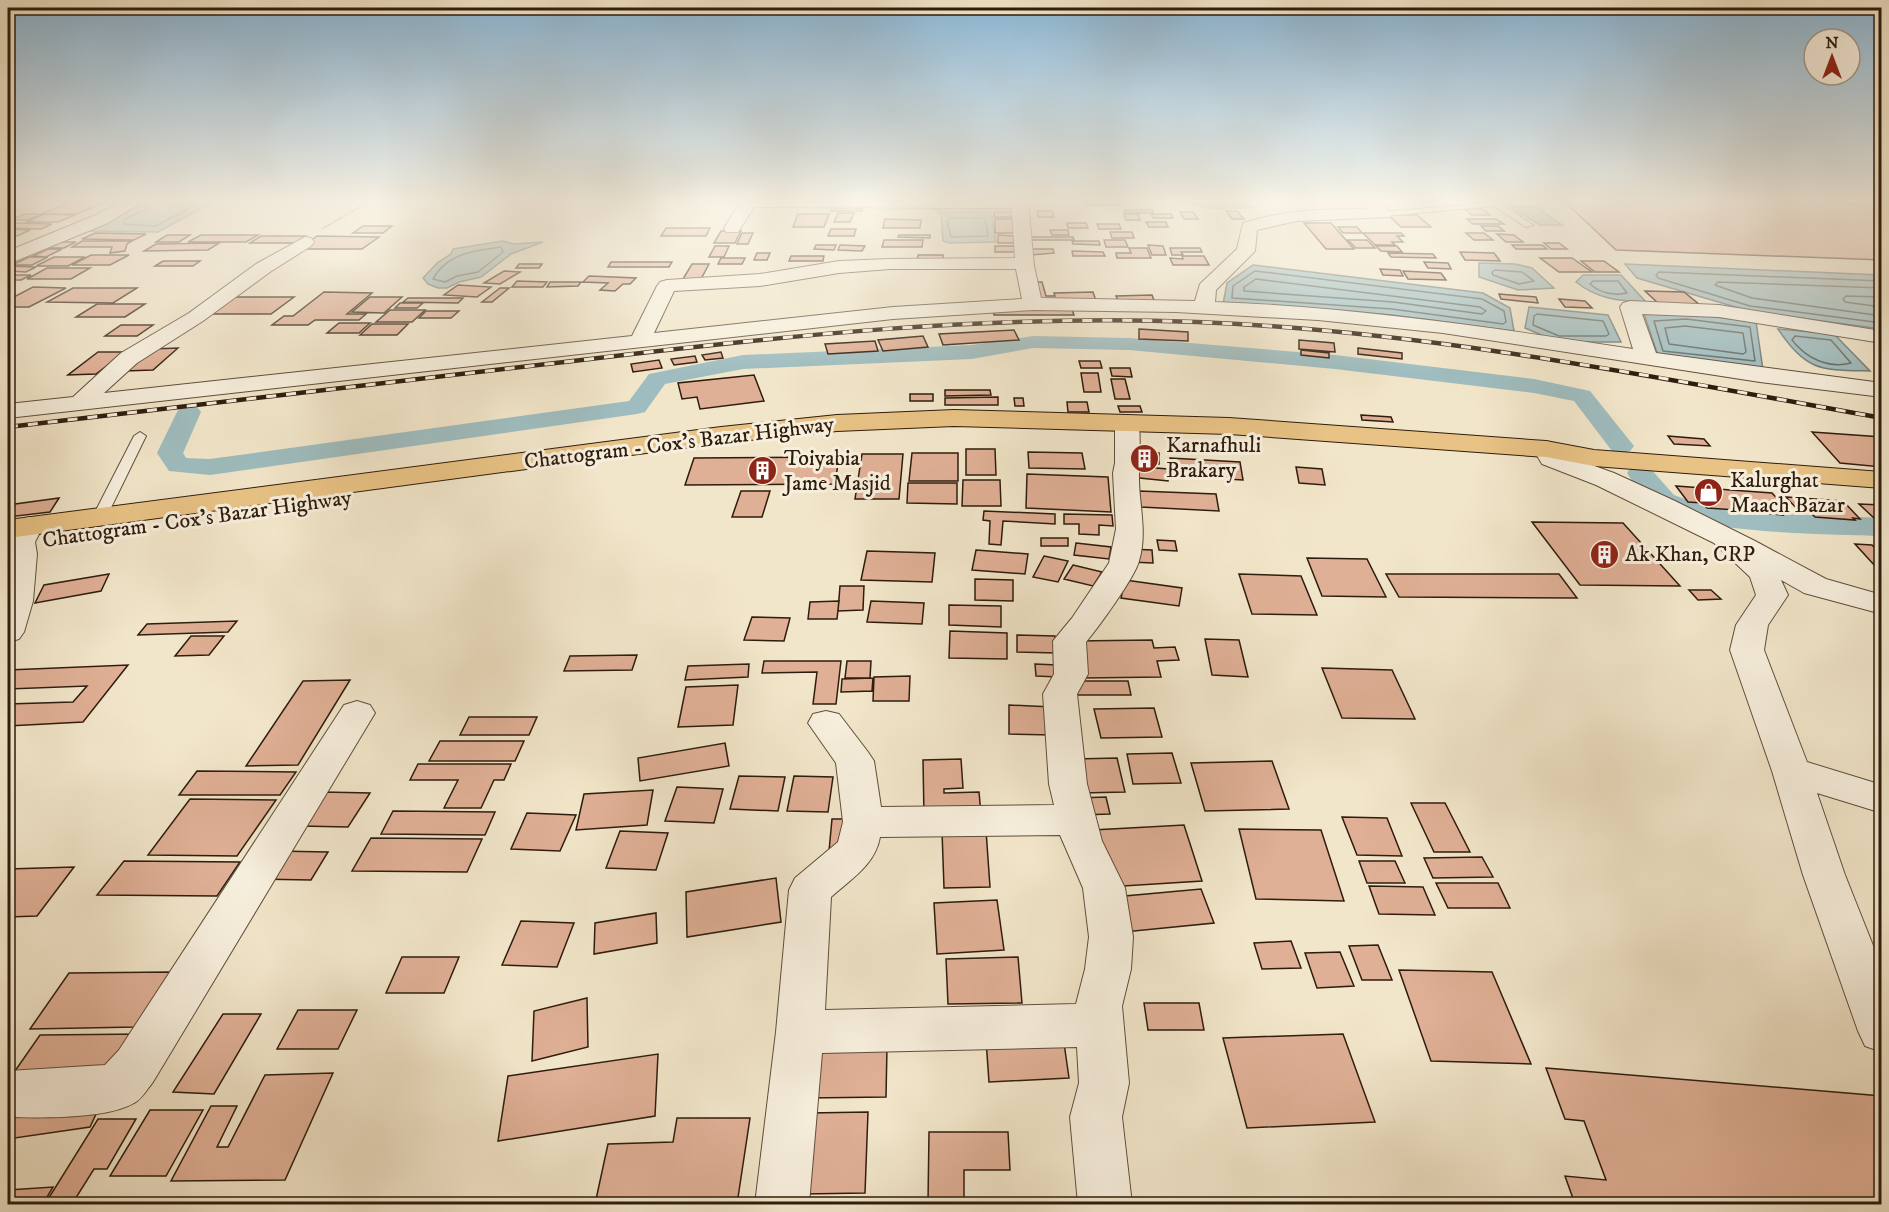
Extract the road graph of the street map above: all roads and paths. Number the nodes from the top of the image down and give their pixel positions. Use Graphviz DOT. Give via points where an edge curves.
graph roads {
  1 [pos="278,259"];
  2 [pos="1025,259"];
  3 [pos="1238,259"];
  4 [pos="1025,263"];
  5 [pos="1033,304"];
  6 [pos="1203,307"];
  7 [pos="1881,337"];
  8 [pos="640,340"];
  9 [pos="1647,358"];
  10 [pos="1881,390"];
  11 [pos="81,402"];
  12 [pos="8,411"];
  13 [pos="1127,429"];
  14 [pos="140,436"];
  15 [pos="1549,454"];
  16 [pos="1881,480"];
  17 [pos="99,516"];
  18 [pos="16,535"];
  19 [pos="1725,538"];
  20 [pos="1881,605"];
  21 [pos="8,632"];
  22 [pos="357,713"];
  23 [pos="826,723"];
  24 [pos="1791,771"];
  25 [pos="1881,799"];
  26 [pos="1077,820"];
  27 [pos="863,822"];
  28 [pos="1099,1025"];
  29 [pos="1881,1031"];
  30 [pos="800,1032"];
  31 [pos="8,1094"];
  32 [pos="782,1204"];
  33 [pos="1105,1204"];
  1 -- 11 [label="street" via="196,317 129,358"];
  2 -- 4 [label="street"];
  3 -- 6 [label="street" via="1208,288"];
  4 -- 5 [label="street"];
  4 -- 8 [label="street" via="839,267 760,280 667,286"];
  5 -- 6 [label="street"];
  5 -- 8 [label="street" via="893,313"];
  6 -- 9 [label="street" via="1414,323"];
  7 -- 9 [label="street" via="1719,311 1630,307"];
  8 -- 11 [label="street"];
  9 -- 10 [label="street"];
  11 -- 12 [label="street"];
  13 -- 15 [label="highway, Chattogram - Cox's Bazar Highway" via="1181,436"];
  13 -- 17 [label="highway, Chattogram - Cox's Bazar Highway" via="954,418 775,429"];
  13 -- 18 [label="highway, Chattogram - Cox's Bazar Highway" via="839,437"];
  13 -- 26 [label="street" via="1130,530 1124,563 1069,641 1071,674 1060,694 1068,784"];
  14 -- 17 [label="lane"];
  15 -- 16 [label="highway, Chattogram - Cox's Bazar Highway"];
  15 -- 19 [label="street"];
  17 -- 18 [label="highway, Chattogram - Cox's Bazar Highway"];
  18 -- 21 [label="street" via="22,554 17,601"];
  19 -- 20 [label="street" via="1815,586"];
  19 -- 24 [label="street" via="1764,574 1772,595 1752,625 1747,650"];
  22 -- 31 [label="street" via="136,1066 118,1086"];
  23 -- 27 [label="street" via="855,762"];
  24 -- 25 [label="street"];
  24 -- 29 [label="street"];
  26 -- 27 [label="street"];
  26 -- 28 [label="street" via="1082,841 1104,888 1111,937"];
  27 -- 30 [label="street" via="856,850 810,890"];
  28 -- 30 [label="street"];
  28 -- 33 [label="street" via="1104,1083 1096,1117"];
  30 -- 32 [label="street"];
}
